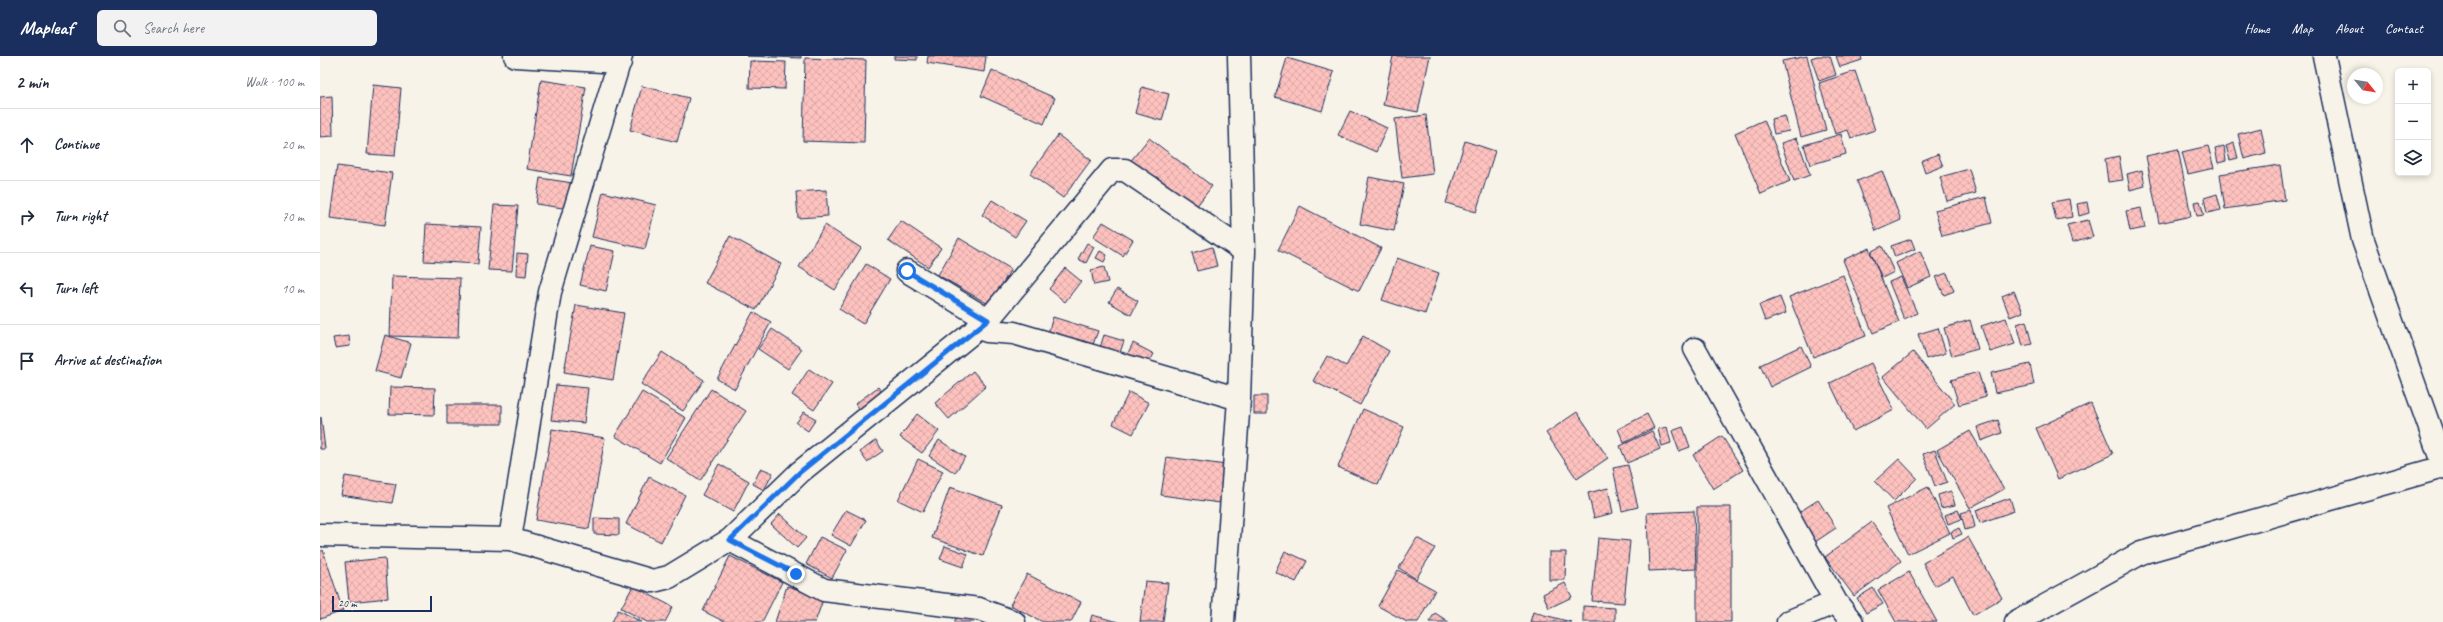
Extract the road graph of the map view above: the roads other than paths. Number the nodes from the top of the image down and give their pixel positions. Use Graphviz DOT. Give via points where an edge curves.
graph roads {
  1 [pos="515,56"];
  2 [pos="1239,56"];
  3 [pos="2324,56"];
  4 [pos="620,59"];
  5 [pos="1244,251"];
  6 [pos="907,271"];
  7 [pos="988,320"];
  8 [pos="1695,349"];
  9 [pos="1239,399"];
  10 [pos="2443,466"];
  11 [pos="320,535"];
  12 [pos="510,539"];
  13 [pos="730,540"];
  14 [pos="1836,602"];
  15 [pos="1014,622"];
  16 [pos="1222,622"];
  17 [pos="1788,622"];
  18 [pos="1852,622"];
  19 [pos="2016,622"];
  1 -- 4 [label="street"];
  2 -- 5 [label="street"];
  3 -- 10 [label="street" via="2363,240"];
  4 -- 12 [label="street" via="550,292"];
  5 -- 7 [label="street" via="1125,170 1112,170"];
  5 -- 9 [label="street"];
  6 -- 7 [label="street"];
  7 -- 9 [label="street" via="987,332 1014,333"];
  7 -- 13 [label="street" via="800,472"];
  8 -- 14 [label="street"];
  9 -- 16 [label="street"];
  10 -- 19 [label="street" via="2140,553"];
  11 -- 12 [label="street"];
  12 -- 13 [label="street" via="653,581 669,577"];
  13 -- 15 [label="street" via="824,590 979,609"];
  14 -- 17 [label="street"];
  14 -- 18 [label="street"];
}
